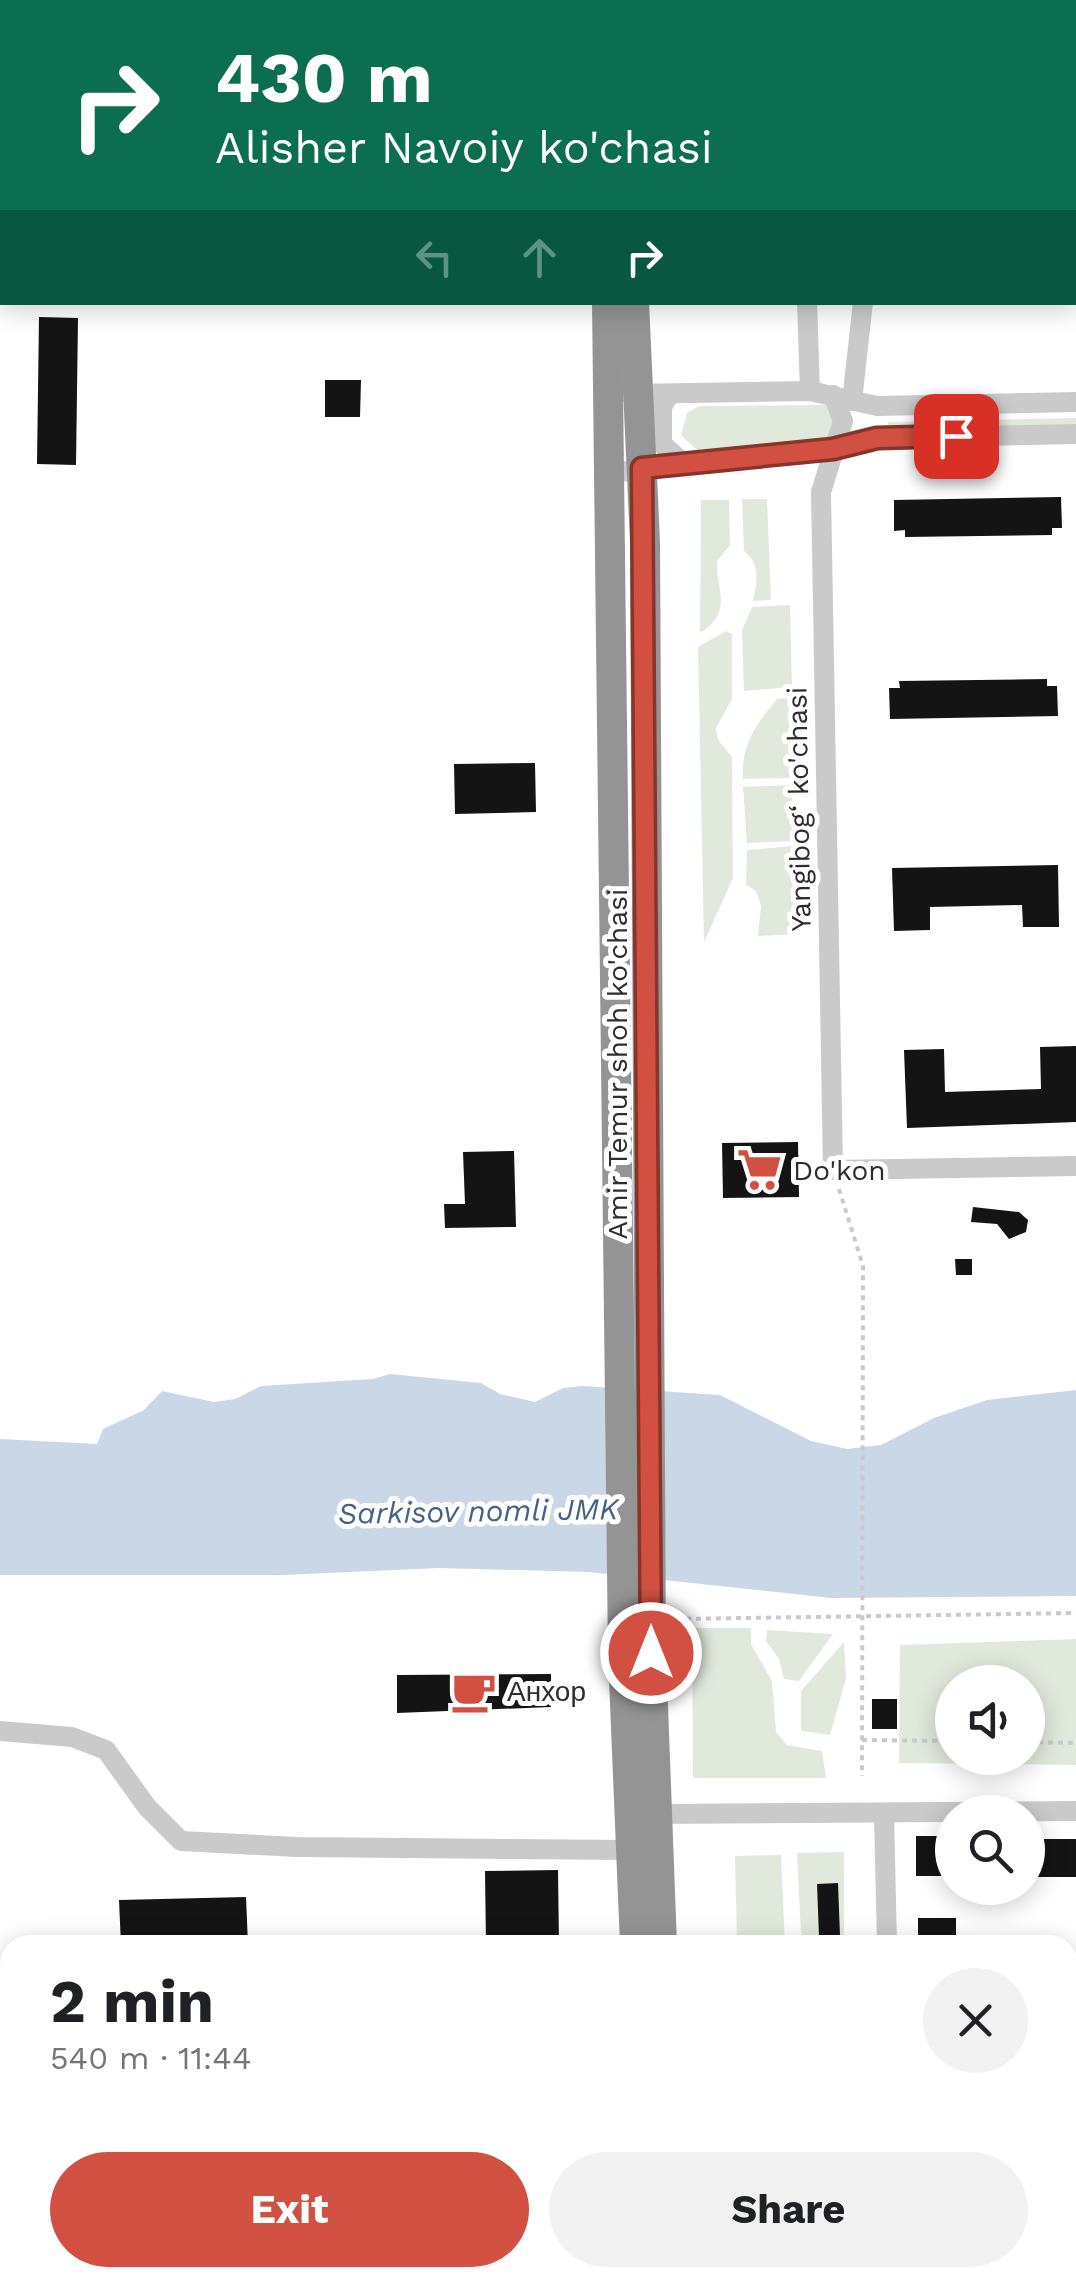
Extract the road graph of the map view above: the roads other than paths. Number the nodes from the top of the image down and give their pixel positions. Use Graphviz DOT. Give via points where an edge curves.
graph roads {
  1 [pos="608,305"];
  2 [pos="634,305"];
  3 [pos="807,305"];
  4 [pos="862,305"];
  5 [pos="810,391"];
  6 [pos="623,394"];
  7 [pos="669,394"];
  8 [pos="843,398"];
  9 [pos="1076,402"];
  10 [pos="1076,434"];
  11 [pos="833,449"];
  12 [pos="683,463"];
  13 [pos="642,468"];
  14 [pos="610,472"];
  15 [pos="1076,1166"];
  16 [pos="634,1334"];
  17 [pos="650,1648"];
  18 [pos="0,1731"];
  19 [pos="1076,1811"];
  20 [pos="884,1813"];
  21 [pos="658,1814"];
  22 [pos="632,1850"];
  23 [pos="635,1935"];
  24 [pos="662,1935"];
  25 [pos="887,1935"];
  1 -- 6 [label="highway, Amir Temur shoh ko'chasi"];
  2 -- 6 [label="highway, Amir Temur shoh ko'chasi"];
  3 -- 5 [label="street"];
  4 -- 8 [label="street, Yangibog‘ ko'chasi"];
  5 -- 7 [label="street"];
  5 -- 8 [label="street"];
  6 -- 7 [label="street"];
  6 -- 13 [label="highway, Amir Temur shoh ko'chasi"];
  6 -- 14 [label="highway, Amir Temur shoh ko'chasi"];
  7 -- 12 [label="street" via="662,407 662,444"];
  8 -- 9 [label="street" via="878,406"];
  8 -- 11 [label="street, Yangibog‘ ko'chasi" via="844,421"];
  10 -- 11 [label="street" via="877,438"];
  11 -- 12 [label="street"];
  11 -- 15 [label="street, Yangibog‘ ko'chasi" via="821,492 833,1170"];
  12 -- 13 [label="street"];
  13 -- 14 [label="street"];
  13 -- 16 [label="highway, Amir Temur shoh ko'chasi"];
  14 -- 16 [label="highway, Amir Temur shoh ko'chasi"];
  16 -- 17 [label="highway, Amir Temur shoh ko'chasi"];
  17 -- 21 [label="highway, Amir Temur shoh ko'chasi"];
  17 -- 22 [label="highway, Amir Temur shoh ko'chasi"];
  18 -- 22 [label="street" via="72,1737 106,1750 147,1808 181,1841"];
  19 -- 20 [label="street"];
  20 -- 21 [label="street"];
  20 -- 25 [label="street"];
  21 -- 24 [label="highway, Amir Temur shoh ko'chasi"];
  22 -- 23 [label="highway, Amir Temur shoh ko'chasi"];
}
